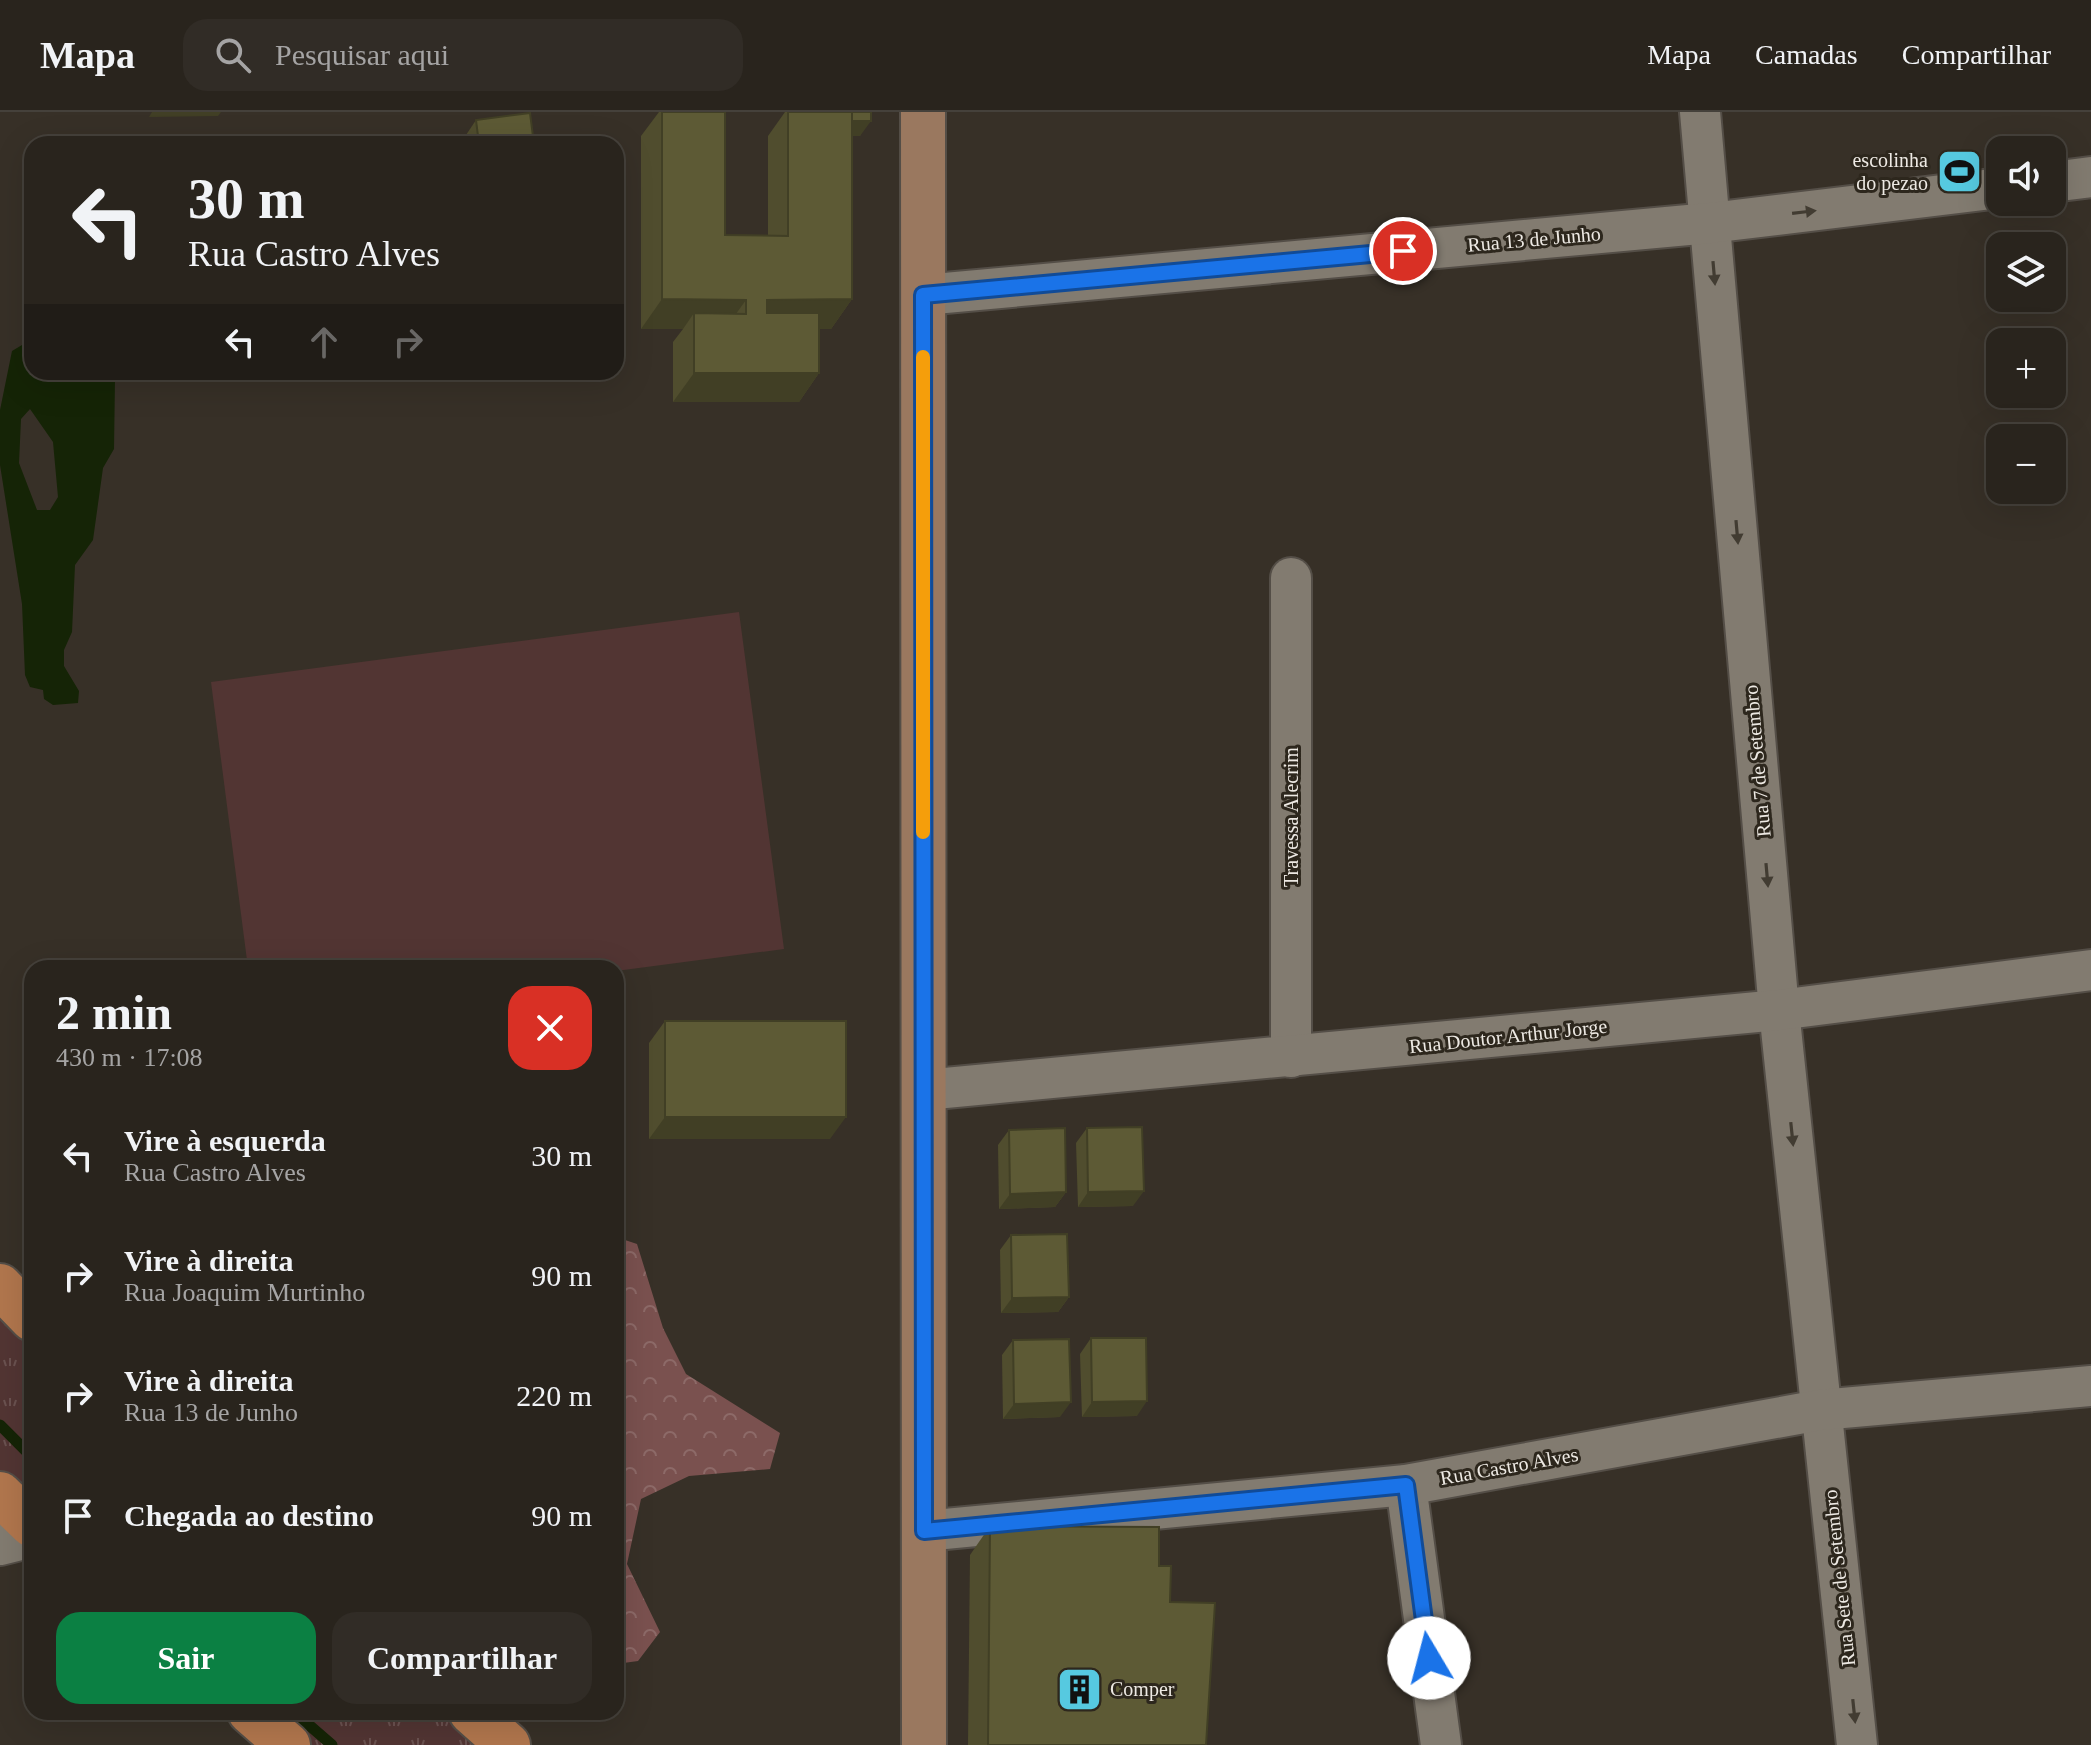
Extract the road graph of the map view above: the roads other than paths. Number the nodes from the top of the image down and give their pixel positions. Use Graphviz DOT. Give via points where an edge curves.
graph roads {
  1 [pos="923,112"];
  2 [pos="1700,112"];
  3 [pos="2091,177"];
  4 [pos="2066,180"];
  5 [pos="1986,190"];
  6 [pos="1710,223"];
  7 [pos="923,295"];
  8 [pos="1291,578"];
  9 [pos="2091,970"];
  10 [pos="1779,1010"];
  11 [pos="1291,1057"];
  12 [pos="924,1090"];
  13 [pos="0,1286"];
  14 [pos="24,1311"];
  15 [pos="2091,1386"];
  16 [pos="1820,1410"];
  17 [pos="1406,1485"];
  18 [pos="0,1494"];
  19 [pos="24,1517"];
  20 [pos="924,1531"];
  21 [pos="24,1539"];
  22 [pos="0,1545"];
  23 [pos="259,1720"];
  24 [pos="480,1720"];
  25 [pos="288,1745"];
  26 [pos="508,1745"];
  27 [pos="924,1745"];
  28 [pos="1441,1745"];
  29 [pos="1857,1745"];
  1 -- 7 [label="street"];
  2 -- 6 [label="street, Rua 7 de Setembro"];
  3 -- 4 [label="street"];
  6 -- 5 [label="street, Rua 13 de Junho, one-way"];
  6 -- 7 [label="street, Rua 13 de Junho"];
  6 -- 10 [label="street, Rua 7 de Setembro, one-way"];
  7 -- 12 [label="street"];
  8 -- 11 [label="street, Travessa Alecrim"];
  9 -- 10 [label="street, Rua Doutor Arthur Jorge"];
  10 -- 11 [label="street, Rua Doutor Arthur Jorge"];
  10 -- 16 [label="street, Rua 7 de Setembro, one-way"];
  11 -- 12 [label="street, Rua Doutor Arthur Jorge"];
  12 -- 20 [label="street"];
  13 -- 14 [label="main road"];
  15 -- 16 [label="street, Rua Castro Alves"];
  16 -- 17 [label="street, Rua Castro Alves"];
  16 -- 29 [label="street, Rua Sete de Setembro, one-way"];
  17 -- 20 [label="street, Rua Castro Alves"];
  17 -- 28 [label="street"];
  18 -- 19 [label="main road"];
  20 -- 27 [label="street"];
  21 -- 22 [label="street"];
  23 -- 25 [label="main road"];
  24 -- 26 [label="main road"];
}
